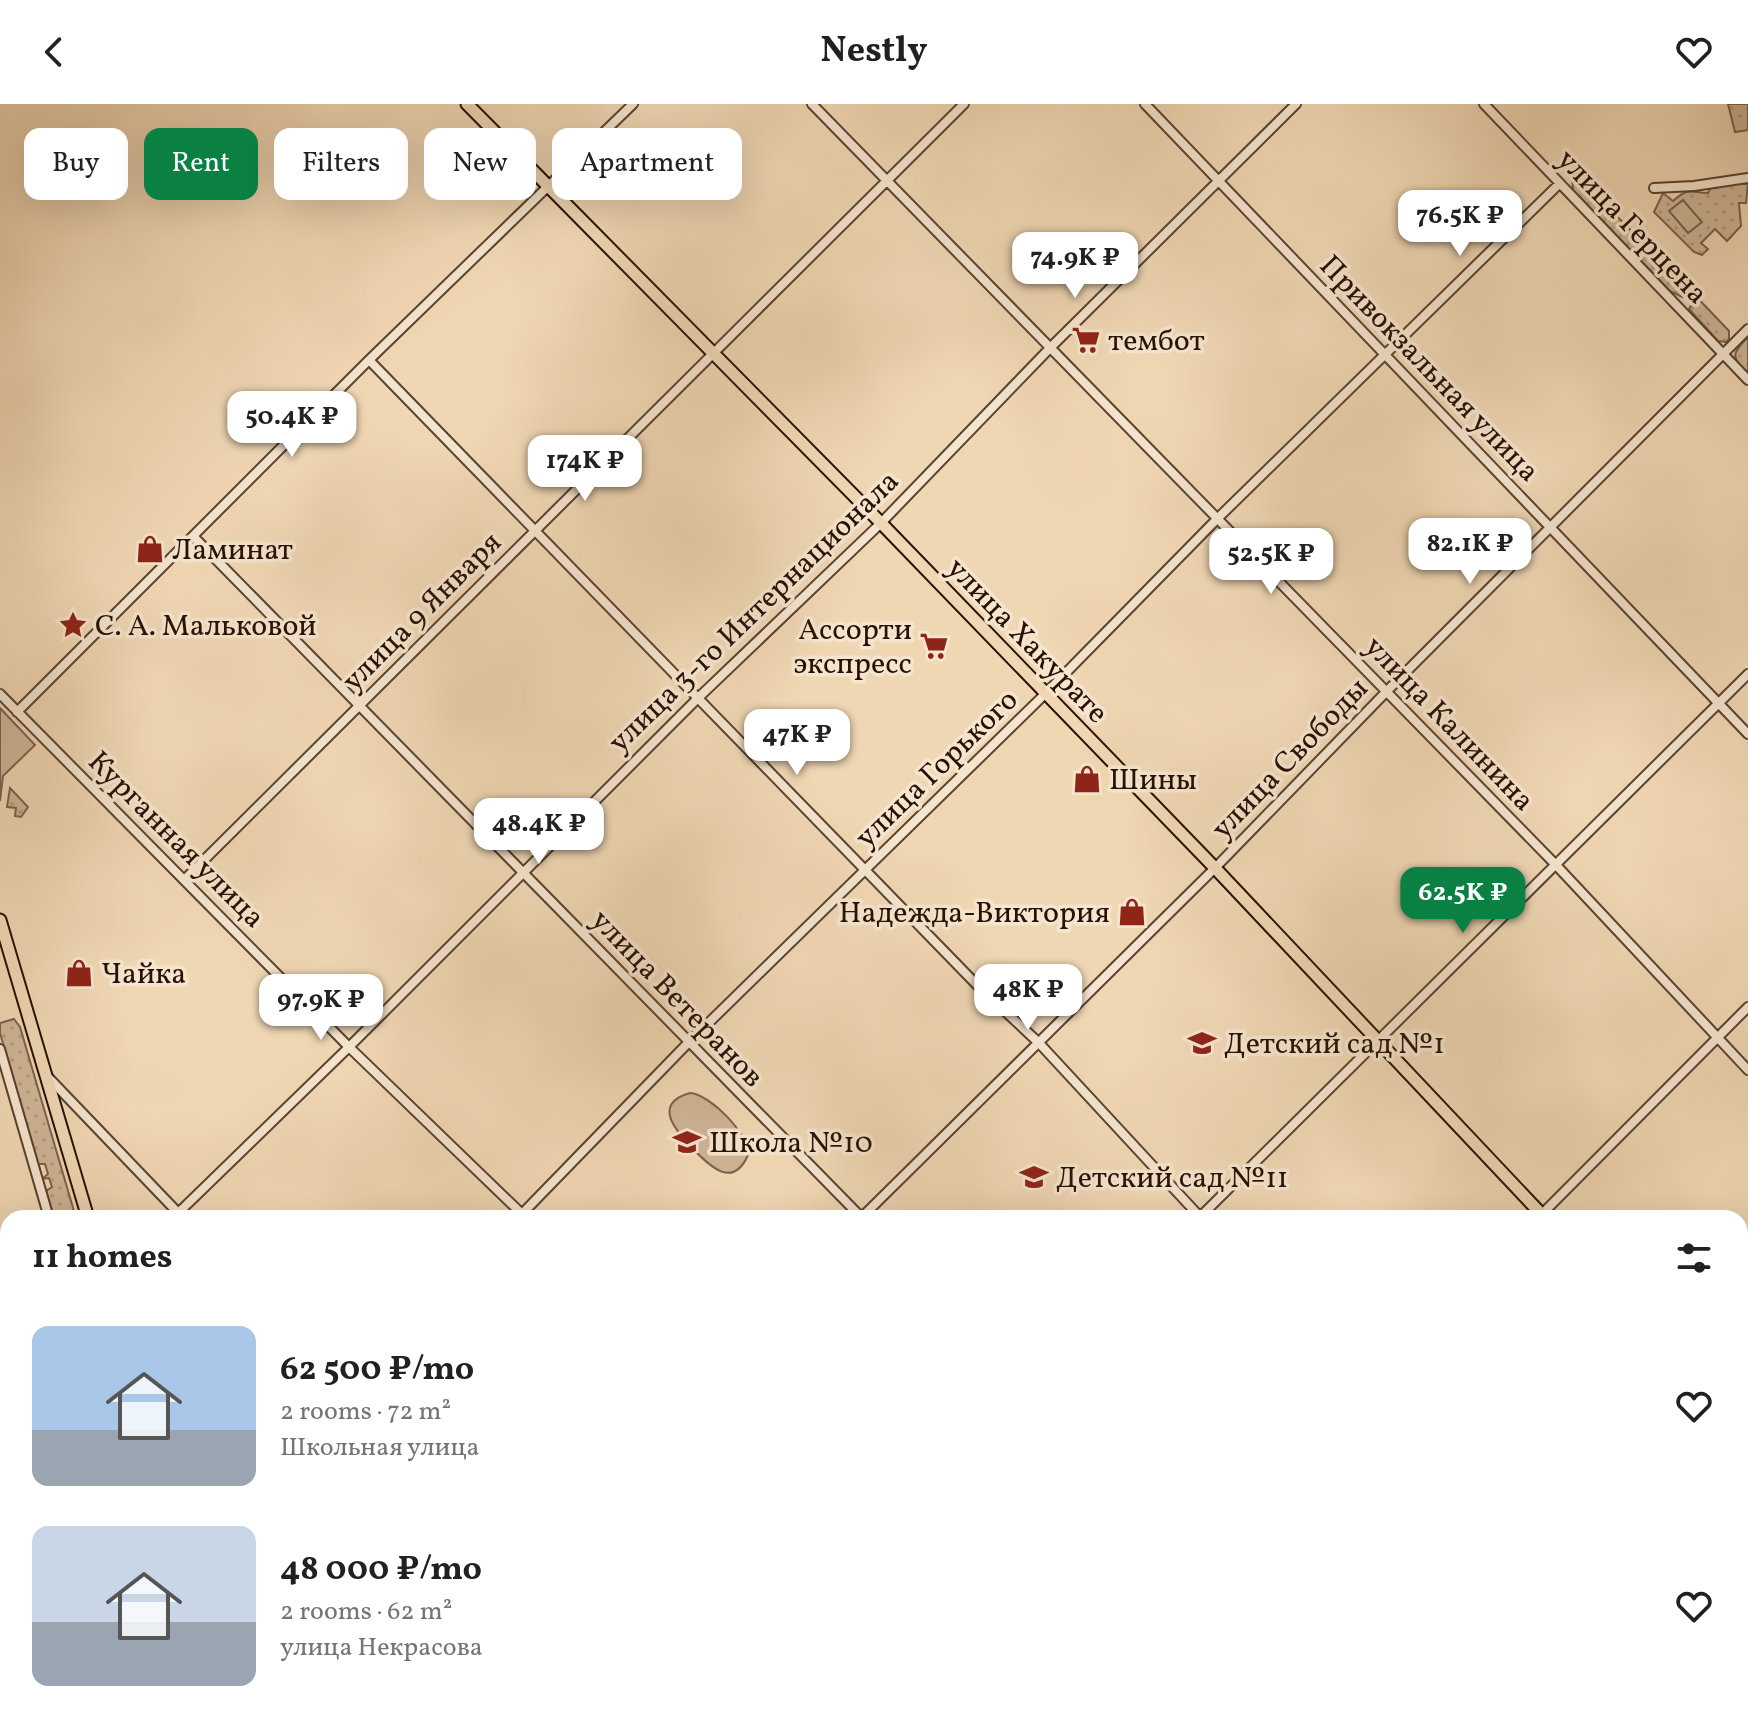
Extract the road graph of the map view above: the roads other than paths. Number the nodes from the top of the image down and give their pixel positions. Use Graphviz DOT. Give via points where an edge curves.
graph roads {
  1 [pos="467,104"];
  2 [pos="633,104"];
  3 [pos="812,104"];
  4 [pos="964,104"];
  5 [pos="1145,104"];
  6 [pos="1296,104"];
  7 [pos="1484,104"];
  8 [pos="1748,178"];
  9 [pos="888,182"];
  10 [pos="1219,182"];
  11 [pos="1559,184"];
  12 [pos="547,187"];
  13 [pos="1654,188"];
  14 [pos="1748,329"];
  15 [pos="1051,347"];
  16 [pos="713,353"];
  17 [pos="1723,355"];
  18 [pos="1384,356"];
  19 [pos="369,360"];
  20 [pos="1748,380"];
  21 [pos="1218,518"];
  22 [pos="881,523"];
  23 [pos="1550,528"];
  24 [pos="535,531"];
  25 [pos="193,536"];
  26 [pos="1748,674"];
  27 [pos="1387,691"];
  28 [pos="1046,693"];
  29 [pos="0,694"];
  30 [pos="697,699"];
  31 [pos="1718,704"];
  32 [pos="360,705"];
  33 [pos="17,712"];
  34 [pos="1748,734"];
  35 [pos="1556,865"];
  36 [pos="1215,868"];
  37 [pos="866,870"];
  38 [pos="522,872"];
  39 [pos="184,880"];
  40 [pos="0,920"];
  41 [pos="1748,1007"];
  42 [pos="1716,1038"];
  43 [pos="1378,1041"];
  44 [pos="688,1043"];
  45 [pos="1039,1043"];
  46 [pos="349,1047"];
  47 [pos="0,1049"];
  48 [pos="1748,1070"];
  49 [pos="47,1075"];
  50 [pos="47,1210"];
  51 [pos="86,1210"];
  52 [pos="172,1210"];
  53 [pos="184,1210"];
  54 [pos="515,1210"];
  55 [pos="529,1210"];
  56 [pos="853,1210"];
  57 [pos="869,1210"];
  58 [pos="1193,1210"];
  59 [pos="1208,1210"];
  60 [pos="1535,1210"];
  61 [pos="1549,1210"];
  1 -- 12 [label="main road, улица Хакурате"];
  2 -- 12 [label="street"];
  3 -- 9 [label="street, улица Калинина"];
  4 -- 9 [label="street, улица 9 Января"];
  5 -- 10 [label="street, Привокзальная улица"];
  6 -- 10 [label="street, улица 3-го Интернационала"];
  7 -- 11 [label="street, улица Герцена"];
  8 -- 13 [label="street"];
  9 -- 15 [label="street, улица Калинина"];
  9 -- 16 [label="street, улица 9 Января"];
  10 -- 15 [label="street, улица 3-го Интернационала"];
  10 -- 18 [label="street, Привокзальная улица"];
  11 -- 17 [label="street, улица Герцена"];
  11 -- 18 [label="street, улица Горького"];
  12 -- 16 [label="main road, улица Хакурате"];
  12 -- 19 [label="street"];
  14 -- 17 [label="street, улица Свободы"];
  15 -- 21 [label="street, улица Калинина"];
  15 -- 22 [label="street, улица 3-го Интернационала"];
  16 -- 22 [label="main road, улица Хакурате"];
  16 -- 24 [label="street, улица 9 Января"];
  17 -- 20 [label="street, улица Герцена"];
  17 -- 23 [label="street, улица Свободы"];
  18 -- 21 [label="street, улица Горького"];
  18 -- 23 [label="street, Привокзальная улица"];
  19 -- 24 [label="street"];
  19 -- 25 [label="street"];
  21 -- 27 [label="street, улица Калинина"];
  21 -- 28 [label="street, улица Горького"];
  22 -- 28 [label="main road, улица Хакурате"];
  22 -- 30 [label="street, улица 3-го Интернационала"];
  23 -- 27 [label="street, улица Свободы"];
  23 -- 31 [label="street, Привокзальная улица"];
  24 -- 30 [label="street"];
  24 -- 32 [label="street, улица 9 Января"];
  25 -- 32 [label="street, улица Ветеранов"];
  25 -- 33 [label="street"];
  26 -- 31 [label="street"];
  27 -- 35 [label="street, улица Калинина"];
  27 -- 36 [label="street, улица Свободы"];
  28 -- 36 [label="main road, улица Хакурате"];
  28 -- 37 [label="street, улица Горького"];
  29 -- 33 [label="street, Курганная улица"];
  30 -- 37 [label="street"];
  30 -- 38 [label="street, улица 3-го Интернационала"];
  31 -- 34 [label="street, Привокзальная улица"];
  31 -- 35 [label="street"];
  32 -- 38 [label="street, улица Ветеранов"];
  32 -- 39 [label="street, улица 9 Января"];
  33 -- 39 [label="street, Курганная улица"];
  35 -- 42 [label="street, улица Калинина"];
  35 -- 43 [label="street"];
  36 -- 43 [label="main road, улица Хакурате"];
  36 -- 45 [label="street, улица Свободы"];
  37 -- 44 [label="street, улица Горького"];
  37 -- 45 [label="street"];
  38 -- 44 [label="street, улица Ветеранов"];
  38 -- 46 [label="street, улица 3-го Интернационала"];
  39 -- 46 [label="street, Курганная улица"];
  40 -- 49 [label="main road"];
  41 -- 42 [label="street"];
  42 -- 48 [label="street, улица Калинина"];
  42 -- 61 [label="street"];
  43 -- 59 [label="street"];
  43 -- 60 [label="main road, улица Хакурате"];
  44 -- 55 [label="street, улица Горького"];
  44 -- 56 [label="street, улица Ветеранов"];
  45 -- 57 [label="street, улица Свободы"];
  45 -- 58 [label="street"];
  46 -- 53 [label="street, улица 3-го Интернационала"];
  46 -- 54 [label="street, Курганная улица"];
  47 -- 50 [label="street"];
  49 -- 51 [label="main road"];
  49 -- 52 [label="street"];
}
